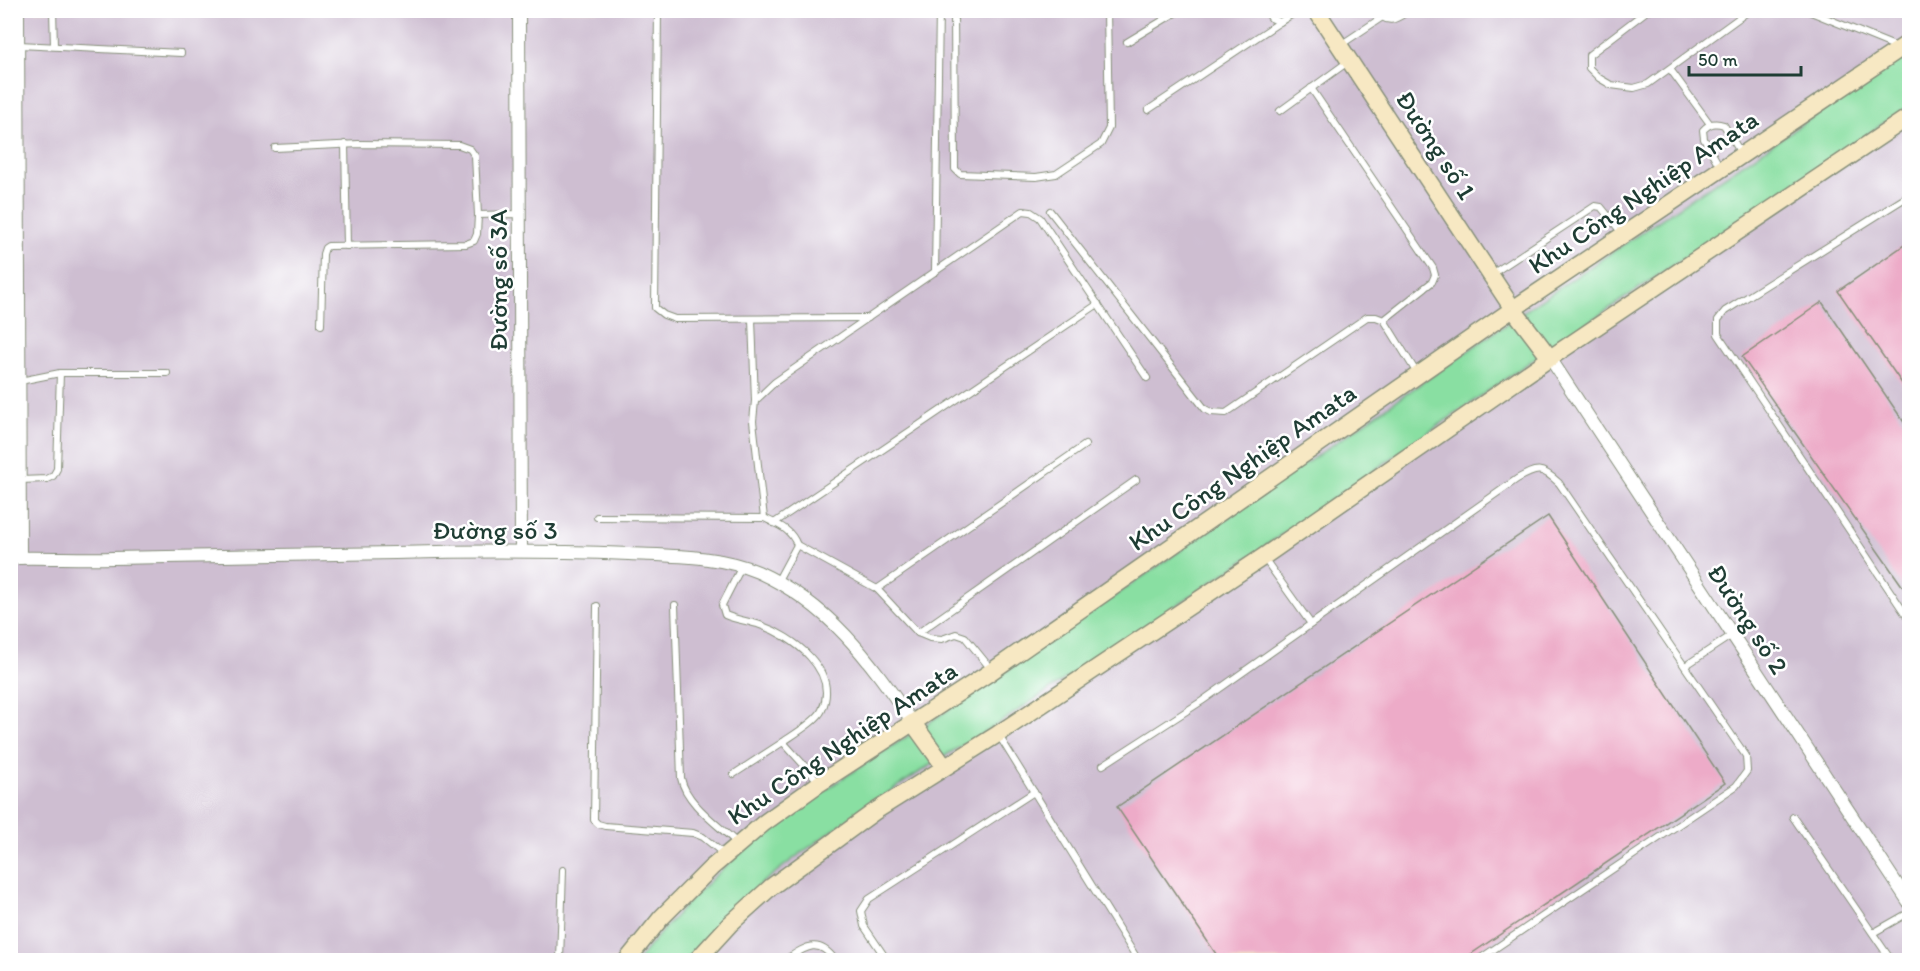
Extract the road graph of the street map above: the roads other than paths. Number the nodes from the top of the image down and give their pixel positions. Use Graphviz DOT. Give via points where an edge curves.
graph roads {
  1 [pos="18,10"];
  2 [pos="53,10"];
  3 [pos="519,10"];
  4 [pos="658,10"];
  5 [pos="939,10"];
  6 [pos="954,10"];
  7 [pos="1107,10"];
  8 [pos="1180,10"];
  9 [pos="1266,10"];
  10 [pos="1299,10"];
  11 [pos="1316,10"];
  12 [pos="1375,10"];
  13 [pos="1410,10"];
  14 [pos="1648,10"];
  15 [pos="1750,10"];
  16 [pos="1806,10"];
  17 [pos="1381,18"];
  18 [pos="1280,22"];
  19 [pos="1127,42"];
  20 [pos="18,45"];
  21 [pos="1905,45"];
  22 [pos="54,46"];
  23 [pos="181,53"];
  24 [pos="1344,53"];
  25 [pos="1670,69"];
  26 [pos="14,87"];
  27 [pos="1311,88"];
  28 [pos="1148,110"];
  29 [pos="1280,111"];
  30 [pos="1910,116"];
  31 [pos="1710,124"];
  32 [pos="15,133"];
  33 [pos="345,144"];
  34 [pos="275,148"];
  35 [pos="1742,156"];
  36 [pos="1722,169"];
  37 [pos="1910,195"];
  38 [pos="1050,211"];
  39 [pos="520,214"];
  40 [pos="478,215"];
  41 [pos="1624,236"];
  42 [pos="346,246"];
  43 [pos="935,272"];
  44 [pos="1491,275"];
  45 [pos="15,288"];
  46 [pos="1098,304"];
  47 [pos="1513,309"];
  48 [pos="868,318"];
  49 [pos="752,319"];
  50 [pos="1384,320"];
  51 [pos="321,325"];
  52 [pos="15,332"];
  53 [pos="1550,358"];
  54 [pos="60,373"];
  55 [pos="167,374"];
  56 [pos="1418,375"];
  57 [pos="1147,378"];
  58 [pos="20,381"];
  59 [pos="755,401"];
  60 [pos="1085,445"];
  61 [pos="20,480"];
  62 [pos="1136,480"];
  63 [pos="15,495"];
  64 [pos="597,517"];
  65 [pos="764,518"];
  66 [pos="774,523"];
  67 [pos="797,545"];
  68 [pos="521,550"];
  69 [pos="1263,557"];
  70 [pos="15,558"];
  71 [pos="742,566"];
  72 [pos="776,582"];
  73 [pos="877,589"];
  74 [pos="675,605"];
  75 [pos="597,606"];
  76 [pos="1910,621"];
  77 [pos="1311,624"];
  78 [pos="918,633"];
  79 [pos="1732,635"];
  80 [pos="1685,666"];
  81 [pos="993,671"];
  82 [pos="913,723"];
  83 [pos="998,734"];
  84 [pos="783,742"];
  85 [pos="1103,765"];
  86 [pos="944,766"];
  87 [pos="734,774"];
  88 [pos="820,783"];
  89 [pos="1034,792"];
  90 [pos="1793,817"];
  91 [pos="739,844"];
  92 [pos="726,855"];
  93 [pos="563,870"];
  94 [pos="1910,904"];
  95 [pos="1910,912"];
  96 [pos="1873,933"];
  97 [pos="560,960"];
  98 [pos="627,960"];
  99 [pos="697,960"];
  100 [pos="785,960"];
  101 [pos="835,960"];
  102 [pos="887,960"];
  103 [pos="1138,960"];
  104 [pos="1478,960"];
  105 [pos="1891,960"];
  1 -- 20 [label="street"];
  2 -- 22 [label="lane"];
  3 -- 39 [label="street, Đường số 3A"];
  4 -- 49 [label="lane" via="655,308 675,319"];
  5 -- 43 [label="lane"];
  6 -- 7 [label="lane" via="955,169 960,174 1036,177 1056,174 1101,144 1109,128"];
  8 -- 19 [label="lane"];
  9 -- 18 [label="lane"];
  10 -- 18 [label="lane"];
  11 -- 24 [label="street, Đường số 1"];
  12 -- 17 [label="lane"];
  13 -- 17 [label="lane" via="1395,20"];
  14 -- 25 [label="lane" via="1588,55 1589,68 1611,85 1624,88 1648,84"];
  15 -- 25 [label="lane"];
  16 -- 21 [label="lane"];
  17 -- 24 [label="lane"];
  18 -- 28 [label="lane"];
  20 -- 22 [label="lane"];
  20 -- 26 [label="street"];
  21 -- 35 [label="street, Khu Công Nghiệp Amata"];
  22 -- 23 [label="lane"];
  24 -- 27 [label="lane"];
  24 -- 44 [label="street, Đường số 1"];
  25 -- 31 [label="lane"];
  26 -- 32 [label="street"];
  27 -- 29 [label="lane"];
  27 -- 50 [label="lane" via="1433,268 1432,282"];
  30 -- 53 [label="street"];
  31 -- 35 [label="lane" via="1724,125"];
  31 -- 36 [label="lane" via="1703,130 1704,140"];
  32 -- 45 [label="street"];
  33 -- 34 [label="lane"];
  33 -- 40 [label="lane" via="459,145 470,149 475,156"];
  33 -- 42 [label="lane"];
  35 -- 36 [label="street, Khu Công Nghiệp Amata"];
  36 -- 41 [label="street, Khu Công Nghiệp Amata"];
  37 -- 76 [label="lane" via="1725,311 1718,320 1718,334"];
  38 -- 50 [label="lane" via="1211,412 1226,413 1367,317"];
  39 -- 40 [label="lane"];
  39 -- 68 [label="street, Đường số 3A"];
  40 -- 42 [label="lane" via="477,234 474,241 466,244"];
  41 -- 44 [label="lane" via="1602,207 1595,206"];
  41 -- 47 [label="street, Khu Công Nghiệp Amata"];
  42 -- 51 [label="lane" via="328,246 323,254"];
  43 -- 46 [label="lane" via="1023,211 1030,212 1040,218"];
  43 -- 48 [label="lane"];
  44 -- 47 [label="street, Đường số 1"];
  45 -- 52 [label="street"];
  46 -- 57 [label="lane"];
  46 -- 66 [label="lane"];
  47 -- 53 [label="street, Đường số 1"];
  47 -- 56 [label="street, Khu Công Nghiệp Amata"];
  48 -- 49 [label="lane"];
  48 -- 59 [label="lane" via="775,382"];
  49 -- 59 [label="lane"];
  50 -- 56 [label="lane"];
  52 -- 58 [label="street"];
  53 -- 69 [label="street"];
  53 -- 79 [label="street, Đường số 2"];
  54 -- 55 [label="lane"];
  54 -- 58 [label="lane"];
  54 -- 61 [label="lane" via="57,469 47,479"];
  56 -- 81 [label="street, Khu Công Nghiệp Amata"];
  58 -- 61 [label="street"];
  59 -- 65 [label="lane" via="753,421"];
  60 -- 73 [label="lane"];
  61 -- 63 [label="street"];
  62 -- 78 [label="lane"];
  63 -- 70 [label="street"];
  64 -- 65 [label="lane"];
  65 -- 66 [label="lane"];
  66 -- 67 [label="lane" via="793,536"];
  67 -- 72 [label="lane"];
  67 -- 73 [label="lane"];
  68 -- 70 [label="street, Đường số 3"];
  68 -- 71 [label="street, Đường số 3" via="687,556"];
  69 -- 77 [label="lane"];
  69 -- 83 [label="street"];
  71 -- 72 [label="street, Đường số 3"];
  71 -- 84 [label="lane" via="722,605 724,615 761,626 794,642 810,656 825,686 822,711"];
  72 -- 82 [label="street, Đường số 3" via="811,603 851,639"];
  73 -- 78 [label="lane"];
  74 -- 91 [label="lane" via="683,789"];
  75 -- 92 [label="lane" via="594,820 605,826 693,833"];
  77 -- 80 [label="lane" via="1516,479 1534,470 1547,471"];
  77 -- 85 [label="lane"];
  78 -- 81 [label="lane" via="930,638 956,634 965,637"];
  79 -- 80 [label="lane"];
  79 -- 94 [label="street, Đường số 2"];
  80 -- 104 [label="lane" via="1746,756 1747,771 1736,786"];
  81 -- 82 [label="street, Khu Công Nghiệp Amata"];
  82 -- 86 [label="street"];
  82 -- 88 [label="street, Khu Công Nghiệp Amata"];
  83 -- 86 [label="street"];
  83 -- 89 [label="lane"];
  84 -- 87 [label="lane"];
  84 -- 88 [label="lane"];
  86 -- 99 [label="street" via="771,887"];
  88 -- 91 [label="street, Khu Công Nghiệp Amata"];
  89 -- 102 [label="lane" via="869,899 861,911 864,926"];
  89 -- 103 [label="lane"];
  90 -- 96 [label="lane"];
  91 -- 92 [label="street, Khu Công Nghiệp Amata"];
  92 -- 98 [label="street, Khu Công Nghiệp Amata" via="661,918"];
  93 -- 97 [label="lane"];
  95 -- 96 [label="lane"];
  96 -- 105 [label="lane"];
  100 -- 101 [label="lane" via="814,945 828,951"];
}
